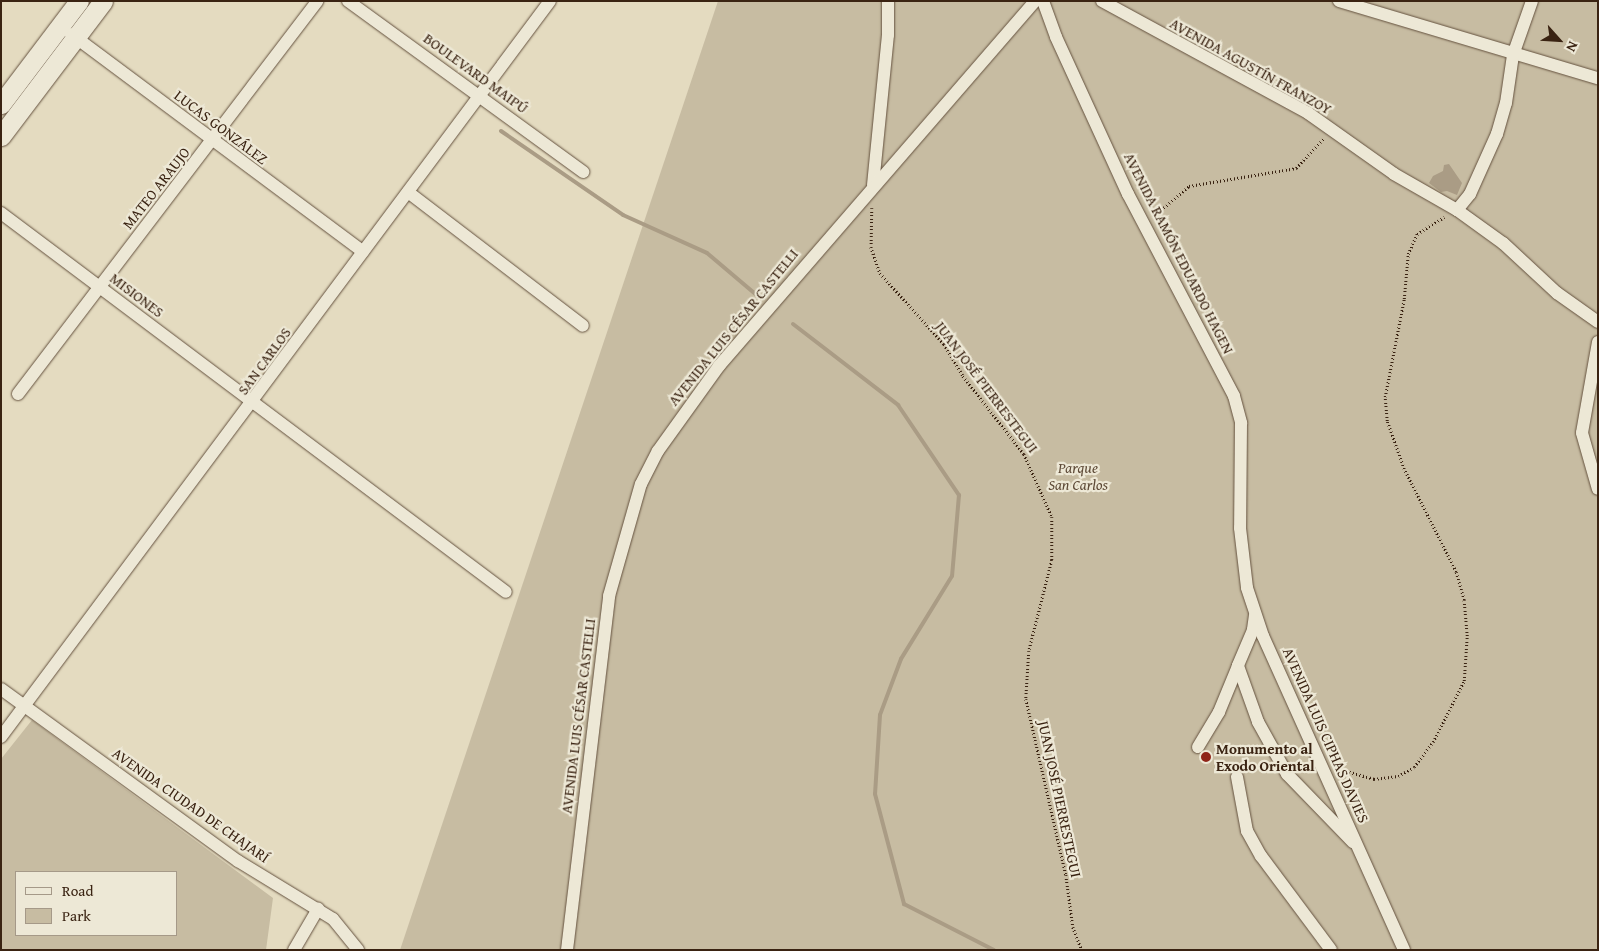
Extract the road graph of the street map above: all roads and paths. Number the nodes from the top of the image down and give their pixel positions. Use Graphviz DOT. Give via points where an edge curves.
graph roads {
  1 [pos="79,1"];
  2 [pos="103,1"];
  3 [pos="317,1"];
  4 [pos="348,1"];
  5 [pos="550,1"];
  6 [pos="888,1"];
  7 [pos="1035,1"];
  8 [pos="1043,1"];
  9 [pos="1102,1"];
  10 [pos="1339,1"];
  11 [pos="1532,1"];
  12 [pos="61,26"];
  13 [pos="77,38"];
  14 [pos="1513,55"];
  15 [pos="1598,78"];
  16 [pos="479,96"];
  17 [pos="1,104"];
  18 [pos="1331,130"];
  19 [pos="1,136"];
  20 [pos="212,141"];
  21 [pos="583,172"];
  22 [pos="873,187"];
  23 [pos="408,192"];
  24 [pos="873,205"];
  25 [pos="1457,210"];
  26 [pos="1,213"];
  27 [pos="1144,225"];
  28 [pos="363,252"];
  29 [pos="100,287"];
  30 [pos="1598,322"];
  31 [pos="583,326"];
  32 [pos="1598,342"];
  33 [pos="18,394"];
  34 [pos="253,404"];
  35 [pos="1598,489"];
  36 [pos="1240,528"];
  37 [pos="1247,588"];
  38 [pos="506,592"];
  39 [pos="1238,666"];
  40 [pos="1,689"];
  41 [pos="24,707"];
  42 [pos="1,737"];
  43 [pos="1198,747"];
  44 [pos="1323,764"];
  45 [pos="1237,777"];
  46 [pos="1360,849"];
  47 [pos="318,909"];
  48 [pos="294,950"];
  49 [pos="358,950"];
  50 [pos="567,950"];
  51 [pos="1082,950"];
  52 [pos="1331,950"];
  53 [pos="1404,950"];
  1 -- 12 [label="main road"];
  2 -- 13 [label="main road"];
  3 -- 20 [label="street, MATEO ARAUJO"];
  4 -- 16 [label="street, BOULEVARD MAIPÚ"];
  5 -- 16 [label="street, SAN CARLOS"];
  6 -- 22 [label="street" via="888,35"];
  7 -- 22 [label="street, AVENIDA LUIS CÉSAR CASTELLI"];
  8 -- 27 [label="street, AVENIDA RAMÓN EDUARDO HAGEN" via="1056,37"];
  9 -- 18 [label="street, AVENIDA AGUSTÍN FRANZOY" via="1308,113"];
  10 -- 14 [label="street"];
  11 -- 14 [label="street"];
  12 -- 13 [label="street, LUCAS GONZÁLEZ"];
  12 -- 17 [label="main road"];
  13 -- 19 [label="main road"];
  13 -- 20 [label="street, LUCAS GONZÁLEZ"];
  14 -- 15 [label="street"];
  14 -- 25 [label="street" via="1506,104 1496,134 1470,194"];
  16 -- 21 [label="street, BOULEVARD MAIPÚ"];
  16 -- 23 [label="street, SAN CARLOS"];
  18 -- 25 [label="street, AVENIDA AGUSTÍN FRANZOY" via="1394,174"];
  18 -- 27 [label="path" via="1296,168 1189,186"];
  20 -- 28 [label="street, LUCAS GONZÁLEZ"];
  20 -- 29 [label="street, MATEO ARAUJO"];
  22 -- 50 [label="street, AVENIDA LUIS CÉSAR CASTELLI" via="719,366 674,426 641,484 609,596"];
  23 -- 28 [label="street, SAN CARLOS"];
  23 -- 31 [label="street"];
  24 -- 51 [label="path, JUAN JOSÉ PIERRESTEGUI" via="869,224 871,247 880,273 944,344 963,376 1024,454 1052,517 1052,560 1029,651 1026,699 1066,874 1073,927"];
  25 -- 30 [label="street, AVENIDA AGUSTÍN FRANZOY" via="1504,243 1557,293"];
  25 -- 44 [label="path" via="1416,234 1408,254 1404,299 1385,397 1387,421 1404,469 1456,572 1467,636 1464,681 1433,742 1414,767 1398,776 1374,779"];
  26 -- 29 [label="street, MISIONES"];
  27 -- 36 [label="street, AVENIDA RAMÓN EDUARDO HAGEN" via="1234,396 1241,423"];
  28 -- 34 [label="street, SAN CARLOS"];
  29 -- 33 [label="street, MATEO ARAUJO"];
  29 -- 34 [label="street, MISIONES"];
  32 -- 35 [label="street" via="1582,433"];
  34 -- 38 [label="street, MISIONES"];
  34 -- 41 [label="street, SAN CARLOS"];
  36 -- 37 [label="street, AVENIDA LUIS CIPHAS DAVIES"];
  37 -- 39 [label="street" via="1256,615"];
  37 -- 44 [label="street, AVENIDA LUIS CIPHAS DAVIES" via="1263,636"];
  39 -- 43 [label="street" via="1220,712"];
  39 -- 46 [label="street" via="1258,722 1287,774"];
  40 -- 41 [label="street, AVENIDA CIUDAD DE CHAJARÍ"];
  41 -- 42 [label="street, SAN CARLOS"];
  41 -- 47 [label="street, AVENIDA CIUDAD DE CHAJARÍ" via="238,861"];
  44 -- 46 [label="street, AVENIDA LUIS CIPHAS DAVIES"];
  45 -- 52 [label="street" via="1247,831 1261,856"];
  46 -- 53 [label="street, AVENIDA LUIS CIPHAS DAVIES"];
  47 -- 48 [label="street"];
  47 -- 49 [label="street, AVENIDA CIUDAD DE CHAJARÍ" via="333,920"];
}
